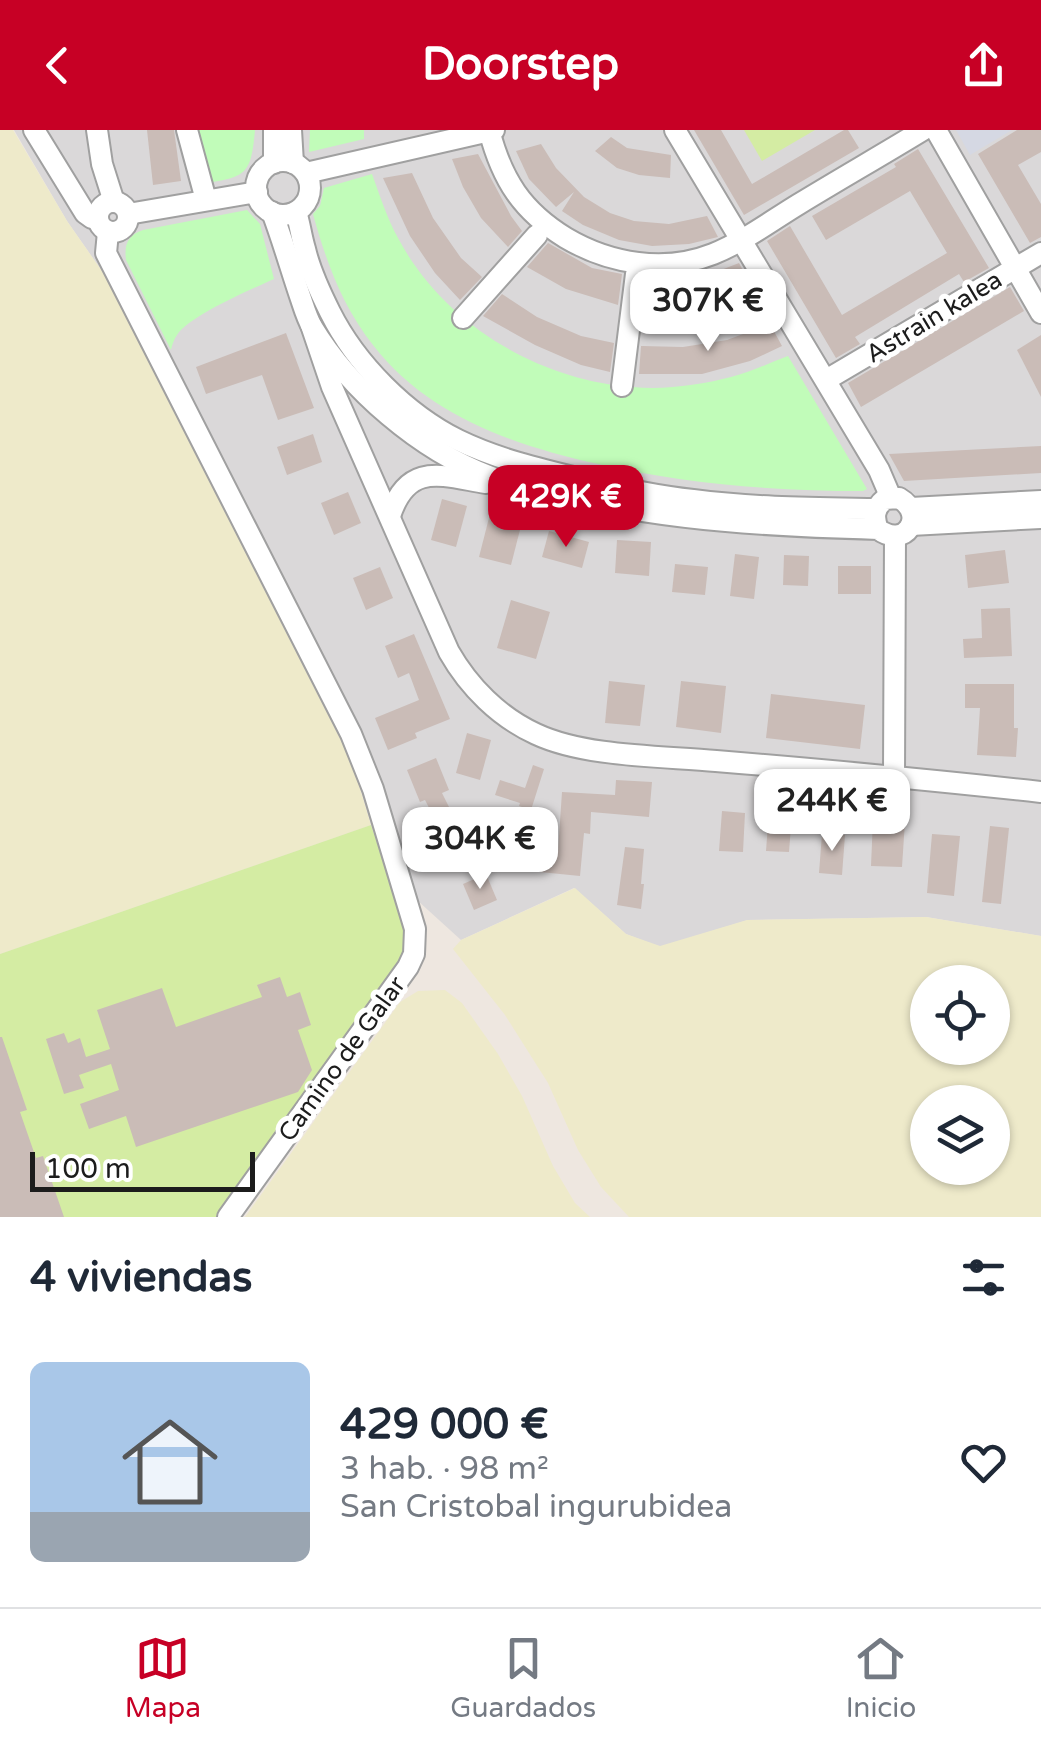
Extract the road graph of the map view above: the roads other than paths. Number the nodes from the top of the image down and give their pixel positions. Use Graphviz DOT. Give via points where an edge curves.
graph roads {
  1 [pos="34,130"];
  2 [pos="96,130"];
  3 [pos="187,130"];
  4 [pos="274,130"];
  5 [pos="291,130"];
  6 [pos="491,130"];
  7 [pos="675,130"];
  8 [pos="923,130"];
  9 [pos="936,130"];
  10 [pos="291,166"];
  11 [pos="257,192"];
  12 [pos="206,200"];
  13 [pos="121,208"];
  14 [pos="272,212"];
  15 [pos="296,212"];
  16 [pos="103,225"];
  17 [pos="536,235"];
  18 [pos="741,239"];
  19 [pos="1041,253"];
  20 [pos="1016,268"];
  21 [pos="636,274"];
  22 [pos="1041,313"];
  23 [pos="463,318"];
  24 [pos="310,324"];
  25 [pos="826,380"];
  26 [pos="622,386"];
  27 [pos="522,486"];
  28 [pos="1041,502"];
  29 [pos="390,516"];
  30 [pos="894,517"];
  31 [pos="1041,518"];
  32 [pos="894,775"];
  33 [pos="1041,792"];
  34 [pos="228,1217"];
  1 -- 16 [label="street" via="84,213"];
  2 -- 13 [label="street"];
  3 -- 12 [label="street"];
  4 -- 10 [label="street"];
  5 -- 10 [label="street"];
  6 -- 10 [label="street"];
  6 -- 18 [label="street" via="495,154 524,206 583,248 642,264 671,264"];
  7 -- 18 [label="street"];
  8 -- 18 [label="street"];
  9 -- 20 [label="street"];
  10 -- 11 [label="street" via="260,174"];
  10 -- 15 [label="street" via="310,190"];
  11 -- 12 [label="street"];
  11 -- 14 [label="street"];
  12 -- 13 [label="street"];
  13 -- 16 [label="street" via="102,206"];
  14 -- 15 [label="street"];
  14 -- 24 [label="street"];
  15 -- 30 [label="street" via="313,274 350,344 394,394 455,438 534,468 618,488"];
  16 -- 34 [label="street, Camino de Galar" via="106,253 351,734 415,929 408,967"];
  17 -- 23 [label="street"];
  18 -- 25 [label="street"];
  19 -- 20 [label="street, Astrain kalea"];
  20 -- 22 [label="street"];
  20 -- 25 [label="street, Astrain kalea"];
  21 -- 26 [label="street"];
  24 -- 27 [label="street" via="394,420 458,462"];
  24 -- 29 [label="street"];
  25 -- 30 [label="street" via="885,481"];
  27 -- 29 [label="street" via="432,474 402,492"];
  27 -- 30 [label="street" via="615,508 755,525"];
  28 -- 30 [label="street"];
  29 -- 32 [label="street" via="463,676 538,735 593,750"];
  30 -- 31 [label="street"];
  30 -- 32 [label="street"];
  32 -- 33 [label="street"];
}
